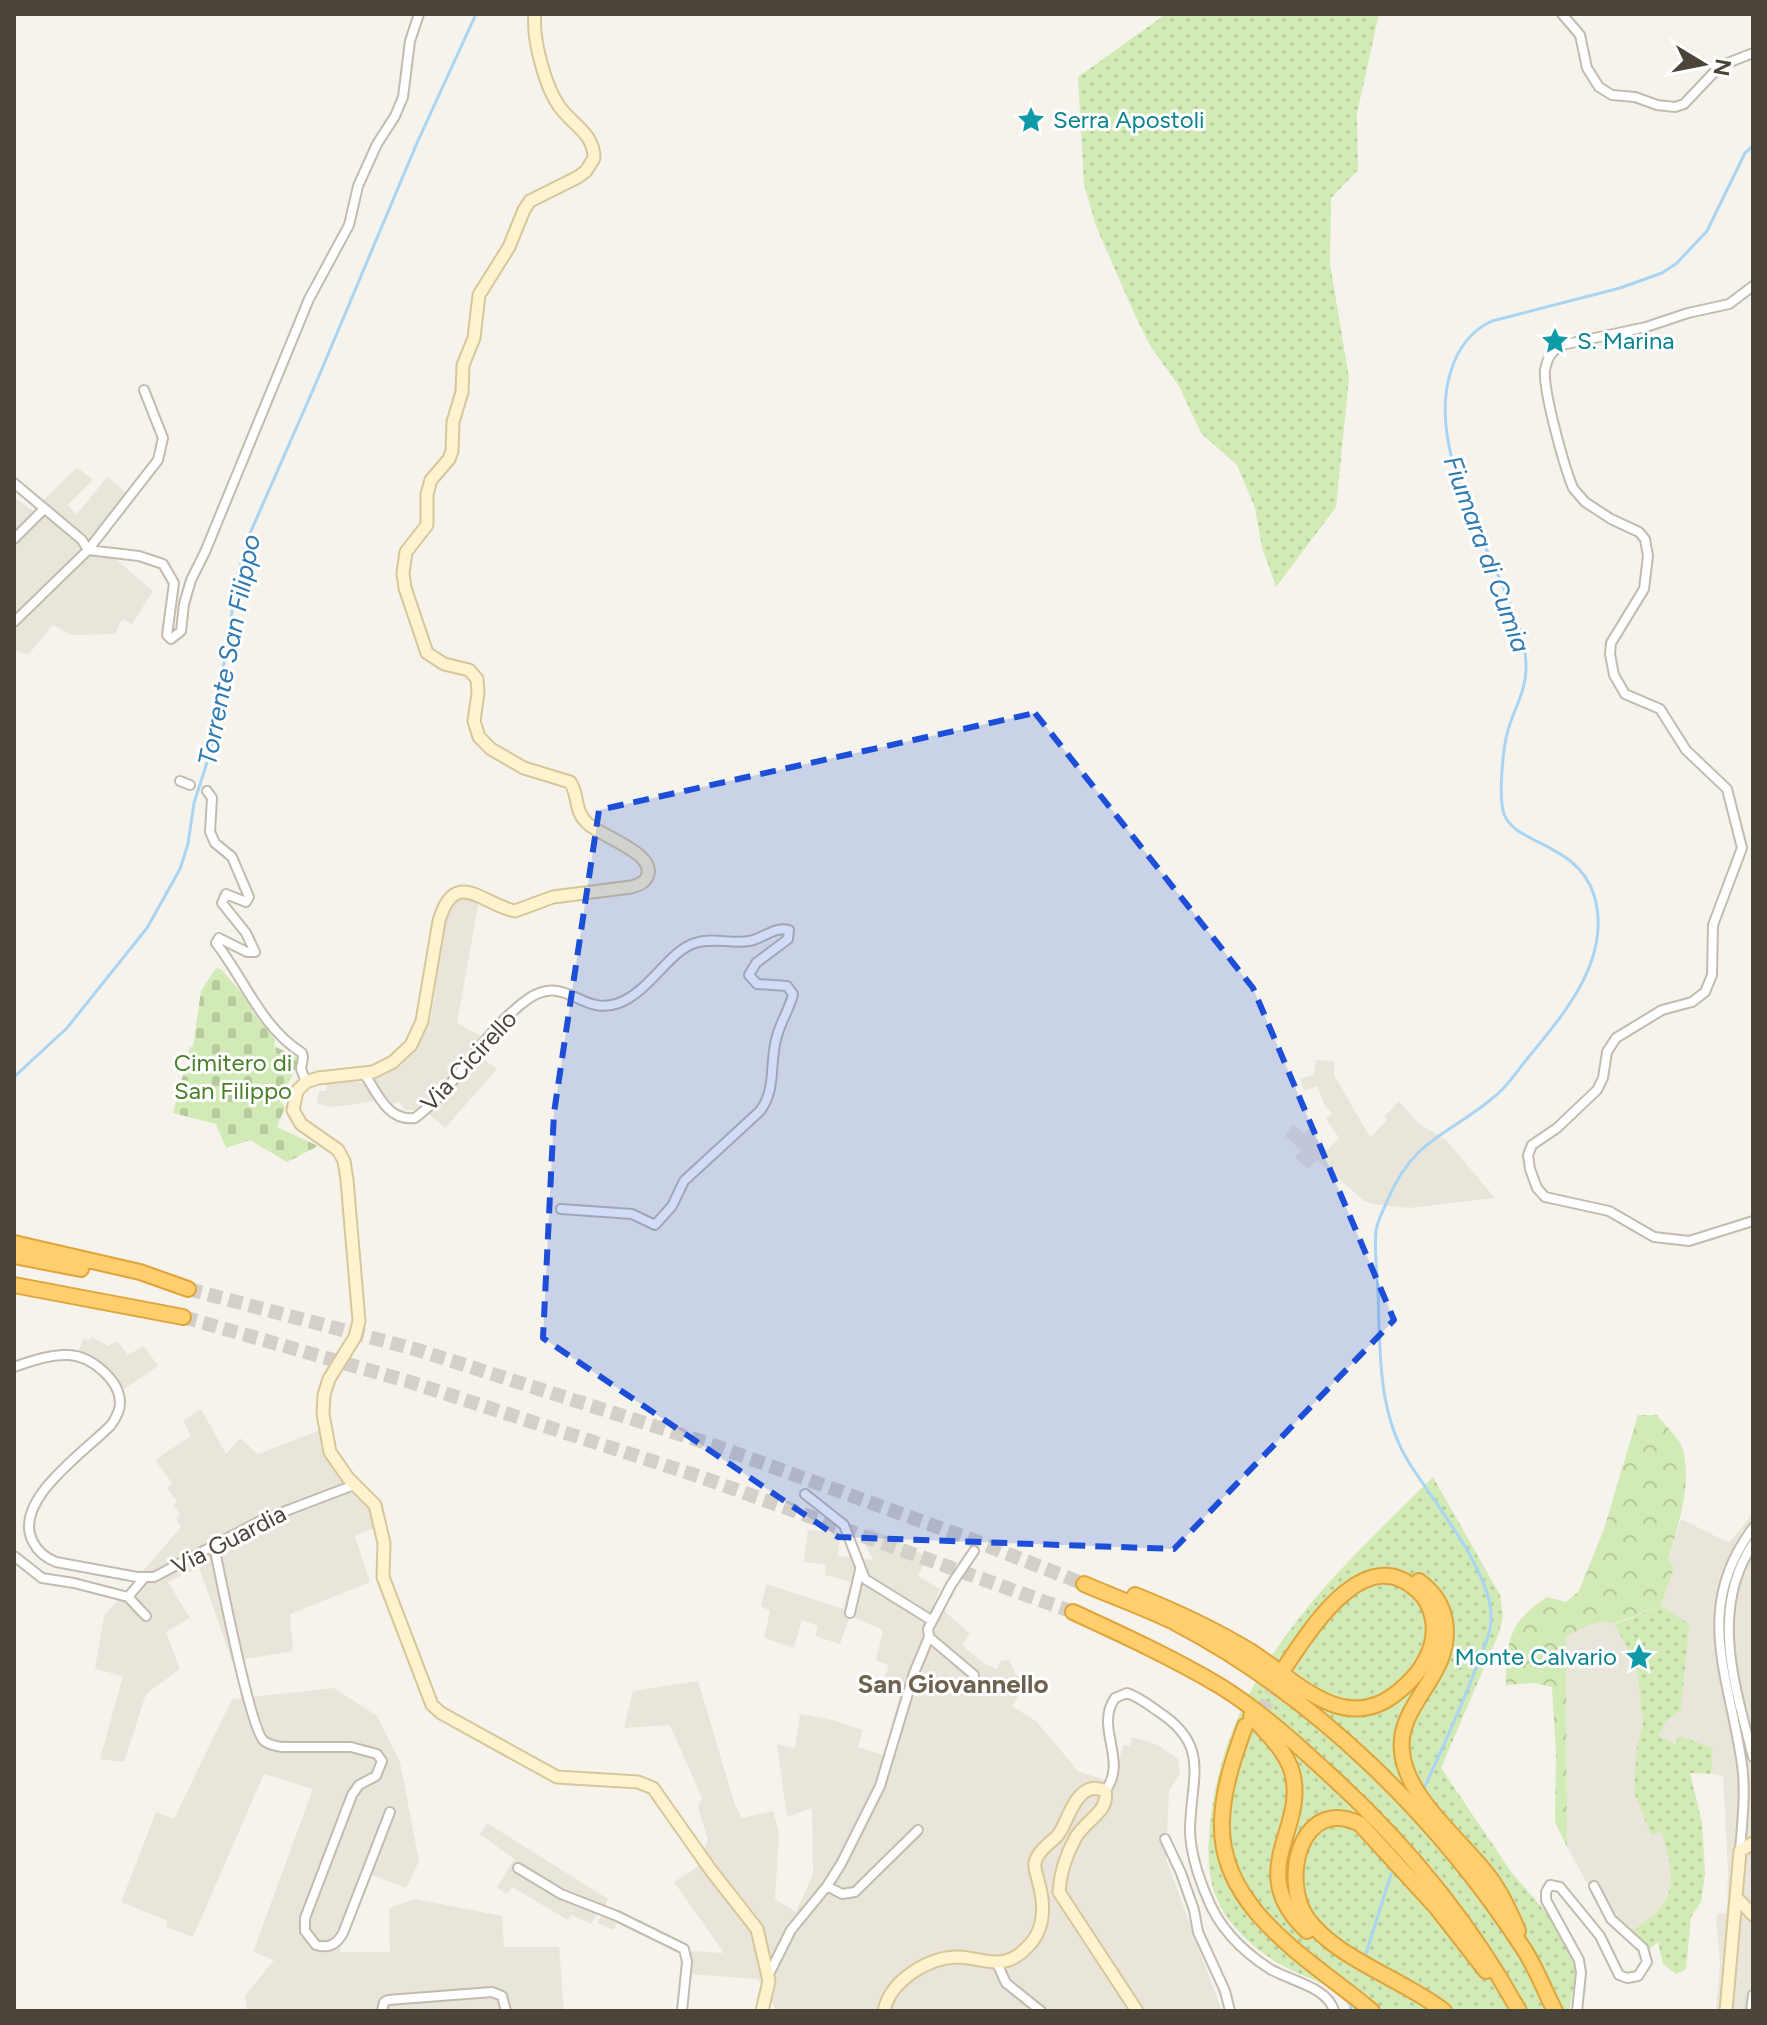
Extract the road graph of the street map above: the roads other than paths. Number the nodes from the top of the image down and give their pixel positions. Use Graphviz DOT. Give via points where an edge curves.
graph roads {
  1 [pos="419,14"];
  2 [pos="535,14"];
  3 [pos="1562,14"];
  4 [pos="1753,53"];
  5 [pos="1753,286"];
  6 [pos="144,390"];
  7 [pos="14,483"];
  8 [pos="44,509"];
  9 [pos="14,539"];
  10 [pos="88,550"];
  11 [pos="14,622"];
  12 [pos="180,781"];
  13 [pos="190,785"];
  14 [pos="207,791"];
  15 [pos="364,1073"];
  16 [pos="306,1082"];
  17 [pos="561,1209"];
  18 [pos="1753,1221"];
  19 [pos="14,1243"];
  20 [pos="14,1256"];
  21 [pos="14,1285"];
  22 [pos="14,1294"];
  23 [pos="153,1311"];
  24 [pos="183,1317"];
  25 [pos="14,1367"];
  26 [pos="354,1485"];
  27 [pos="805,1494"];
  28 [pos="1753,1528"];
  29 [pos="1753,1544"];
  30 [pos="214,1546"];
  31 [pos="974,1551"];
  32 [pos="14,1556"];
  33 [pos="860,1570"];
  34 [pos="144,1578"];
  35 [pos="128,1597"];
  36 [pos="1073,1612"];
  37 [pos="850,1613"];
  38 [pos="146,1616"];
  39 [pos="931,1620"];
  40 [pos="929,1637"];
  41 [pos="974,1675"];
  42 [pos="1223,1688"];
  43 [pos="1753,1757"];
  44 [pos="1105,1791"];
  45 [pos="390,1812"];
  46 [pos="918,1830"];
  47 [pos="1165,1839"];
  48 [pos="1753,1843"];
  49 [pos="1740,1851"];
  50 [pos="518,1868"];
  51 [pos="827,1886"];
  52 [pos="1594,1886"];
  53 [pos="1736,1896"];
  54 [pos="1753,1915"];
  55 [pos="1527,1954"];
  56 [pos="997,1963"];
  57 [pos="769,1974"];
  58 [pos="1753,1995"];
  59 [pos="382,2011"];
  60 [pos="506,2011"];
  61 [pos="682,2011"];
  62 [pos="762,2011"];
  63 [pos="884,2011"];
  64 [pos="1041,2011"];
  65 [pos="1137,2011"];
  66 [pos="1230,2011"];
  67 [pos="1334,2011"];
  68 [pos="1372,2011"];
  69 [pos="1384,2011"];
  70 [pos="1432,2011"];
  71 [pos="1444,2011"];
  72 [pos="1518,2011"];
  73 [pos="1555,2011"];
  74 [pos="1577,2011"];
  75 [pos="1726,2011"];
  76 [pos="1751,2011"];
  1 -- 10 [label="street" via="403,97 358,186 349,225 309,299 191,580 177,637 167,635 174,583 163,564"];
  2 -- 15 [label="street" via="533,30 551,89 562,110 591,141 594,158 578,177 530,201 479,295 452,451 431,480 427,525 406,552 403,580 427,653 469,670 477,679 474,721 483,741 530,771 570,782 584,821 642,856 648,874 631,887 553,897 515,911 474,892 452,896 439,921 415,1038 393,1062"];
  3 -- 4 [label="street" via="1580,35 1587,68 1599,87 1657,105 1684,104 1720,66"];
  5 -- 18 [label="street" via="1729,304 1562,345 1553,350 1546,366 1546,390 1573,488 1603,515 1639,532 1647,544 1644,589 1611,643 1617,684 1629,696 1660,709 1686,750 1727,789 1742,848 1713,925 1712,975 1705,992 1616,1038 1593,1095 1536,1140 1528,1155 1535,1183 1545,1197 1609,1211 1654,1237 1696,1240"];
  6 -- 10 [label="street" via="163,438 162,451"];
  7 -- 8 [label="street"];
  8 -- 9 [label="street"];
  8 -- 10 [label="street"];
  10 -- 11 [label="street"];
  12 -- 13 [label="street"];
  14 -- 16 [label="street" via="212,798 210,832 232,857 249,897 246,902 226,894 222,903 255,952 219,938 216,943 262,1015 302,1053"];
  15 -- 16 [label="street"];
  15 -- 17 [label="street, Via Cicirello" via="392,1113 415,1118 502,1023 538,993 564,991 583,1002 614,1004 646,986 689,945 752,941 777,929 789,930 788,939 756,963 749,975 757,984 787,986 793,994 776,1039 768,1095 756,1115 684,1181 655,1225 632,1214"];
  16 -- 26 [label="street" via="295,1097 294,1115 334,1146 346,1168 359,1321 326,1385 323,1414 333,1458"];
  19 -- 20 [label="highway" via="140,1272 188,1289"];
  21 -- 23 [label="highway"];
  22 -- 23 [label="highway" via="100,1309"];
  23 -- 24 [label="highway"];
  25 -- 34 [label="street, Via Guardia" via="76,1356 100,1369 120,1398 111,1425 34,1502 28,1523 36,1548 56,1562"];
  26 -- 30 [label="street, Via Guardia" via="262,1520"];
  26 -- 57 [label="street" via="377,1510 384,1543 383,1577 432,1705 550,1774 653,1788 752,1921"];
  27 -- 33 [label="street" via="844,1525"];
  28 -- 49 [label="street" via="1728,1568 1719,1611 1724,1677 1743,1772"];
  29 -- 43 [label="street" via="1734,1582 1728,1622 1733,1675"];
  30 -- 34 [label="street, Via Guardia"];
  30 -- 45 [label="street" via="261,1738 282,1747 364,1750 382,1761 376,1776 352,1795 305,1918 305,1931 316,1945 339,1940"];
  31 -- 39 [label="street"];
  32 -- 35 [label="street" via="42,1578"];
  33 -- 37 [label="street"];
  33 -- 39 [label="street" via="872,1584"];
  34 -- 35 [label="street"];
  35 -- 38 [label="street"];
  36 -- 42 [label="highway"];
  39 -- 40 [label="street"];
  40 -- 41 [label="street"];
  40 -- 51 [label="street" via="880,1786"];
  42 -- 70 [label="highway" via="1283,1752 1291,1769 1295,1787 1278,1869 1291,1911 1330,1950"];
  42 -- 72 [label="highway" via="1288,1736 1404,1847 1465,1924"];
  44 -- 56 [label="street" via="1084,1792 1037,1858 1042,1904 1037,1933 1017,1956"];
  44 -- 65 [label="street" via="1104,1806 1074,1840 1059,1892"];
  44 -- 67 [label="street" via="1115,1764 1107,1713 1115,1698 1127,1693 1175,1723 1191,1746 1191,1844 1218,1919 1247,1952 1323,1994"];
  46 -- 51 [label="street" via="855,1892 842,1894"];
  47 -- 66 [label="street"];
  48 -- 49 [label="street"];
  49 -- 53 [label="street"];
  50 -- 61 [label="street" via="561,1894 684,1949"];
  51 -- 57 [label="street" via="791,1930"];
  52 -- 74 [label="street" via="1611,1919 1643,1948 1647,1962 1638,1976 1619,1975 1600,1936 1560,1887 1550,1885 1546,1900 1581,1967"];
  53 -- 54 [label="street"];
  53 -- 75 [label="street"];
  55 -- 55 [label="highway" via="1492,1881 1420,1795 1403,1760 1406,1724 1446,1645 1444,1617 1434,1594 1417,1579 1384,1570 1357,1576 1338,1588 1315,1611 1282,1665 1320,1617 1359,1583 1385,1576 1414,1587 1427,1601 1433,1622 1429,1653 1412,1679 1378,1706 1366,1709 1324,1701 1250,1651 1178,1613 1122,1590 1084,1584 1173,1622 1306,1709 1355,1750 1459,1860"];
  55 -- 73 [label="highway"];
  56 -- 63 [label="street" via="962,1957 933,1963 899,1983"];
  56 -- 64 [label="street" via="1006,1983"];
  57 -- 62 [label="street"];
  58 -- 76 [label="street"];
  59 -- 60 [label="street" via="388,2000 492,1992 502,1996"];
  68 -- 69 [label="highway" via="1273,1929 1250,1905 1233,1873 1222,1823 1226,1787 1248,1729 1228,1823 1234,1859 1245,1883 1276,1925"];
  71 -- 72 [label="highway" via="1334,1944 1305,1915 1295,1888 1296,1859 1318,1824 1340,1818 1366,1830 1436,1907"];
}
